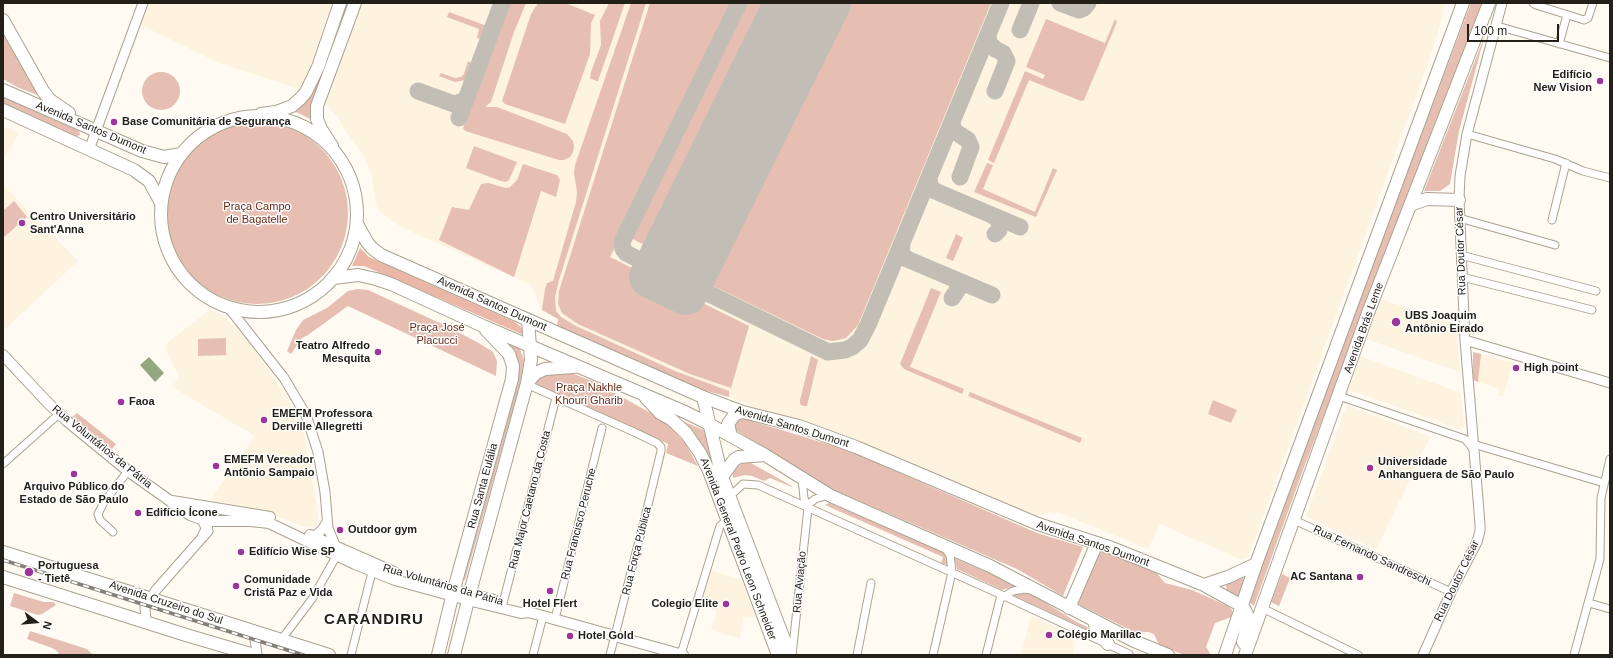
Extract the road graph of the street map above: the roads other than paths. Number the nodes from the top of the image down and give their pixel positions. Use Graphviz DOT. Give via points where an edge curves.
graph roads {
  1 [pos="143,3"];
  2 [pos="340,3"];
  3 [pos="355,3"];
  4 [pos="1463,3"];
  5 [pos="1489,3"];
  6 [pos="1502,3"];
  7 [pos="1533,3"];
  8 [pos="1593,3"];
  9 [pos="1567,15"];
  10 [pos="3,20"];
  11 [pos="1497,26"];
  12 [pos="1559,44"];
  13 [pos="1610,58"];
  14 [pos="3,90"];
  15 [pos="3,110"];
  16 [pos="261,114"];
  17 [pos="76,122"];
  18 [pos="96,131"];
  19 [pos="1467,134"];
  20 [pos="332,146"];
  21 [pos="89,150"];
  22 [pos="181,154"];
  23 [pos="1566,163"];
  24 [pos="1610,178"];
  25 [pos="1459,200"];
  26 [pos="161,203"];
  27 [pos="1410,205"];
  28 [pos="1460,218"];
  29 [pos="1552,220"];
  30 [pos="357,224"];
  31 [pos="1555,245"];
  32 [pos="1461,255"];
  33 [pos="1462,277"];
  34 [pos="333,278"];
  35 [pos="1596,291"];
  36 [pos="229,308"];
  37 [pos="1592,310"];
  38 [pos="528,320"];
  39 [pos="483,326"];
  40 [pos="1465,340"];
  41 [pos="531,346"];
  42 [pos="3,355"];
  43 [pos="1330,364"];
  44 [pos="579,367"];
  45 [pos="1610,384"];
  46 [pos="526,385"];
  47 [pos="644,395"];
  48 [pos="1339,396"];
  49 [pos="703,397"];
  50 [pos="556,398"];
  51 [pos="1314,408"];
  52 [pos="743,412"];
  53 [pos="59,414"];
  54 [pos="709,424"];
  55 [pos="1328,427"];
  56 [pos="602,428"];
  57 [pos="1472,431"];
  58 [pos="731,436"];
  59 [pos="1465,439"];
  60 [pos="1473,447"];
  61 [pos="765,455"];
  62 [pos="1610,459"];
  63 [pos="3,464"];
  64 [pos="128,471"];
  65 [pos="722,477"];
  66 [pos="802,479"];
  67 [pos="1604,483"];
  68 [pos="831,496"];
  69 [pos="729,497"];
  70 [pos="172,501"];
  71 [pos="808,508"];
  72 [pos="239,512"];
  73 [pos="1294,520"];
  74 [pos="203,521"];
  75 [pos="218,521"];
  76 [pos="726,521"];
  77 [pos="327,522"];
  78 [pos="113,532"];
  79 [pos="203,536"];
  80 [pos="313,536"];
  81 [pos="1097,543"];
  82 [pos="944,546"];
  83 [pos="337,551"];
  84 [pos="3,552"];
  85 [pos="1256,564"];
  86 [pos="372,572"];
  87 [pos="952,572"];
  88 [pos="386,573"];
  89 [pos="3,577"];
  90 [pos="871,583"];
  91 [pos="1204,585"];
  92 [pos="1040,592"];
  93 [pos="1451,592"];
  94 [pos="454,593"];
  95 [pos="1004,596"];
  96 [pos="469,597"];
  97 [pos="150,598"];
  98 [pos="503,603"];
  99 [pos="1589,603"];
  100 [pos="1242,606"];
  101 [pos="1069,608"];
  102 [pos="1262,608"];
  103 [pos="1610,609"];
  104 [pos="528,612"];
  105 [pos="543,616"];
  106 [pos="555,619"];
  107 [pos="1094,621"];
  108 [pos="146,622"];
  109 [pos="254,631"];
  110 [pos="615,636"];
  111 [pos="1430,637"];
  112 [pos="281,640"];
  113 [pos="1134,641"];
  114 [pos="1108,644"];
  115 [pos="1246,651"];
  116 [pos="1156,652"];
  117 [pos="254,655"];
  118 [pos="258,655"];
  119 [pos="329,655"];
  120 [pos="351,655"];
  121 [pos="438,655"];
  122 [pos="454,655"];
  123 [pos="533,655"];
  124 [pos="610,655"];
  125 [pos="682,655"];
  126 [pos="778,655"];
  127 [pos="791,655"];
  128 [pos="857,655"];
  129 [pos="933,655"];
  130 [pos="986,655"];
  131 [pos="1128,655"];
  132 [pos="1168,655"];
  133 [pos="1225,655"];
  134 [pos="1358,655"];
  135 [pos="1419,655"];
  136 [pos="1423,655"];
  137 [pos="1574,655"];
  1 -- 18 [label="street"];
  2 -- 16 [label="main road" via="318,67 306,92 292,106"];
  3 -- 20 [label="main road" via="317,106 317,119"];
  4 -- 43 [label="main road, Avenida Brás Leme"];
  5 -- 27 [label="main road, Avenida Brás Leme"];
  6 -- 11 [label="street, Rua Doutor César"];
  7 -- 9 [label="street"];
  8 -- 9 [label="street" via="1586,19"];
  9 -- 12 [label="street"];
  10 -- 17 [label="main road" via="43,91"];
  11 -- 12 [label="street"];
  11 -- 19 [label="street, Rua Doutor César"];
  12 -- 13 [label="street"];
  14 -- 17 [label="main road, Avenida Santos Dumont"];
  15 -- 21 [label="main road, Avenida Santos Dumont"];
  16 -- 20 [label="main road" via="300,123"];
  16 -- 22 [label="main road" via="238,117 216,124 197,137"];
  17 -- 18 [label="main road, Avenida Santos Dumont"];
  18 -- 21 [label="street"];
  18 -- 22 [label="main road, Avenida Santos Dumont" via="158,156"];
  19 -- 23 [label="street"];
  19 -- 25 [label="street, Rua Doutor César"];
  20 -- 30 [label="main road" via="353,182"];
  21 -- 26 [label="main road, Avenida Santos Dumont" via="139,173 149,181"];
  22 -- 26 [label="main road" via="168,177"];
  23 -- 24 [label="street" via="1583,171"];
  23 -- 29 [label="street"];
  25 -- 27 [label="main road" via="1427,199"];
  25 -- 28 [label="street, Rua Doutor César"];
  26 -- 36 [label="main road" via="163,235 169,255 177,269 200,293"];
  27 -- 48 [label="main road, Avenida Brás Leme"];
  28 -- 31 [label="street"];
  28 -- 32 [label="street, Rua Doutor César"];
  30 -- 34 [label="main road" via="347,258"];
  30 -- 38 [label="main road, Avenida Santos Dumont" via="372,248 382,255"];
  32 -- 33 [label="street, Rua Doutor César"];
  32 -- 35 [label="street"];
  33 -- 37 [label="street"];
  33 -- 40 [label="street, Rua Doutor César"];
  34 -- 36 [label="main road" via="317,293 278,311 245,312"];
  34 -- 39 [label="main road, Avenida Santos Dumont" via="358,275 376,279"];
  36 -- 77 [label="street" via="284,378 306,415 318,452"];
  38 -- 41 [label="main road, Rua Santa Eulália"];
  38 -- 49 [label="main road, Avenida Santos Dumont"];
  39 -- 41 [label="main road, Avenida Santos Dumont"];
  39 -- 94 [label="main road, Rua Santa Eulália" via="509,354 513,372"];
  40 -- 45 [label="street"];
  40 -- 57 [label="street, Rua Doutor César"];
  41 -- 44 [label="main road, Avenida Santos Dumont"];
  41 -- 46 [label="main road, Rua Santa Eulália"];
  42 -- 53 [label="main road, Rua Voluntários da Pátria"];
  43 -- 48 [label="main road" via="1332,370 1327,386 1330,392"];
  43 -- 51 [label="main road, Avenida Brás Leme"];
  44 -- 46 [label="main road" via="545,368 536,373"];
  44 -- 47 [label="main road, Avenida Santos Dumont"];
  46 -- 50 [label="street"];
  46 -- 96 [label="main road, Rua Santa Eulália"];
  47 -- 54 [label="main road, Avenida Santos Dumont"];
  47 -- 76 [label="main road, Avenida General Pedro Leon Schneider" via="694,441 709,471"];
  48 -- 55 [label="main road, Avenida Brás Leme"];
  48 -- 59 [label="street"];
  49 -- 52 [label="main road, Avenida Santos Dumont"];
  49 -- 54 [label="main road, Avenida General Pedro Leon Schneider"];
  50 -- 98 [label="street, Rua Major Caetano da Costa"];
  50 -- 110 [label="street, Rua Força Pública" via="634,432 661,447"];
  51 -- 55 [label="main road" via="1322,405 1327,408"];
  51 -- 85 [label="main road, Avenida Brás Leme"];
  52 -- 58 [label="main road" via="735,414 728,424"];
  52 -- 81 [label="main road, Avenida Santos Dumont" via="799,426 856,447 1015,515"];
  53 -- 63 [label="street"];
  53 -- 64 [label="main road, Rua Voluntários da Pátria"];
  54 -- 58 [label="main road, Avenida Santos Dumont"];
  54 -- 65 [label="main road, Avenida General Pedro Leon Schneider"];
  55 -- 73 [label="main road, Avenida Brás Leme"];
  56 -- 106 [label="street, Rua Francisco Peruche"];
  57 -- 59 [label="street"];
  57 -- 60 [label="street, Rua Doutor César"];
  58 -- 61 [label="main road, Avenida Santos Dumont"];
  59 -- 60 [label="street"];
  60 -- 67 [label="street"];
  60 -- 93 [label="street, Rua Doutor César" via="1480,531 1477,542"];
  61 -- 65 [label="main road" via="739,457"];
  61 -- 66 [label="main road, Avenida Santos Dumont"];
  62 -- 67 [label="street"];
  64 -- 70 [label="main road, Rua Voluntários da Pátria"];
  64 -- 78 [label="street" via="98,514 100,520"];
  65 -- 69 [label="main road, Avenida General Pedro Leon Schneider"];
  66 -- 68 [label="main road, Avenida Santos Dumont"];
  66 -- 71 [label="street, Rua Aviação"];
  67 -- 99 [label="street" via="1601,498 1600,559"];
  68 -- 71 [label="street" via="815,499"];
  68 -- 82 [label="main road, Avenida Santos Dumont"];
  69 -- 71 [label="street" via="743,484 749,483"];
  69 -- 127 [label="main road, Avenida General Pedro Leon Schneider"];
  70 -- 72 [label="main road, Rua Voluntários da Pátria"];
  70 -- 74 [label="main road, Rua Voluntários da Pátria" via="183,511"];
  71 -- 87 [label="street"];
  71 -- 127 [label="street, Rua Aviação"];
  72 -- 75 [label="main road"];
  72 -- 80 [label="main road, Rua Voluntários da Pátria" via="274,518"];
  73 -- 93 [label="street, Rua Fernando Sandreschi"];
  73 -- 102 [label="main road, Avenida Brás Leme"];
  74 -- 75 [label="main road, Rua Voluntários da Pátria"];
  74 -- 79 [label="main road" via="206,528"];
  75 -- 79 [label="street"];
  75 -- 83 [label="main road, Rua Voluntários da Pátria" via="269,523"];
  76 -- 125 [label="street" via="720,526"];
  76 -- 126 [label="main road, Avenida General Pedro Leon Schneider"];
  77 -- 80 [label="street" via="322,530"];
  77 -- 83 [label="street"];
  79 -- 97 [label="street"];
  80 -- 83 [label="main road, Rua Voluntários da Pátria"];
  81 -- 91 [label="main road, Avenida Santos Dumont"];
  81 -- 101 [label="main road"];
  82 -- 87 [label="street" via="950,556"];
  82 -- 92 [label="main road, Avenida Santos Dumont"];
  83 -- 86 [label="main road, Rua Voluntários da Pátria"];
  83 -- 88 [label="main road, Rua Voluntários da Pátria"];
  83 -- 112 [label="street" via="312,599"];
  84 -- 97 [label="main road, Avenida Cruzeiro do Sul"];
  85 -- 91 [label="main road"];
  85 -- 100 [label="main road, Avenida Brás Leme"];
  86 -- 88 [label="main road, Rua Voluntários da Pátria"];
  86 -- 120 [label="street"];
  87 -- 95 [label="street"];
  87 -- 129 [label="street"];
  88 -- 94 [label="main road, Rua Voluntários da Pátria"];
  89 -- 108 [label="main road"];
  90 -- 128 [label="street"];
  91 -- 100 [label="main road, Avenida Santos Dumont"];
  92 -- 95 [label="street" via="1025,589"];
  92 -- 101 [label="main road, Avenida Santos Dumont"];
  93 -- 111 [label="street, Rua Doutor César"];
  94 -- 96 [label="main road, Rua Voluntários da Pátria"];
  94 -- 121 [label="main road, Rua Santa Eulália"];
  95 -- 114 [label="street"];
  95 -- 130 [label="street" via="1000,599"];
  96 -- 98 [label="main road, Rua Voluntários da Pátria"];
  96 -- 104 [label="main road, Rua Voluntários da Pátria" via="521,613"];
  96 -- 122 [label="main road, Rua Santa Eulália"];
  97 -- 108 [label="street" via="144,611"];
  97 -- 109 [label="main road, Avenida Cruzeiro do Sul"];
  98 -- 104 [label="main road, Rua Voluntários da Pátria"];
  99 -- 103 [label="street"];
  99 -- 137 [label="street"];
  100 -- 115 [label="main road" via="1248,614 1243,642"];
  100 -- 133 [label="main road, Avenida Brás Leme"];
  101 -- 107 [label="main road, Avenida Santos Dumont"];
  102 -- 115 [label="main road, Avenida Brás Leme"];
  102 -- 134 [label="street"];
  104 -- 105 [label="main road, Rua Voluntários da Pátria"];
  105 -- 106 [label="main road, Rua Voluntários da Pátria"];
  105 -- 123 [label="street"];
  106 -- 110 [label="main road, Rua Voluntários da Pátria"];
  107 -- 113 [label="main road, Avenida Santos Dumont"];
  107 -- 114 [label="main road" via="1097,631"];
  108 -- 117 [label="main road"];
  109 -- 112 [label="main road, Avenida Cruzeiro do Sul"];
  109 -- 118 [label="street"];
  110 -- 124 [label="street, Rua Força Pública"];
  110 -- 125 [label="main road, Rua Voluntários da Pátria"];
  111 -- 135 [label="street, Rua Doutor César"];
  111 -- 136 [label="street, Rua Doutor César"];
  112 -- 119 [label="main road, Avenida Cruzeiro do Sul"];
  113 -- 116 [label="main road, Avenida Santos Dumont"];
  113 -- 131 [label="street"];
  114 -- 131 [label="street"];
  116 -- 132 [label="main road, Avenida Santos Dumont"];
}
